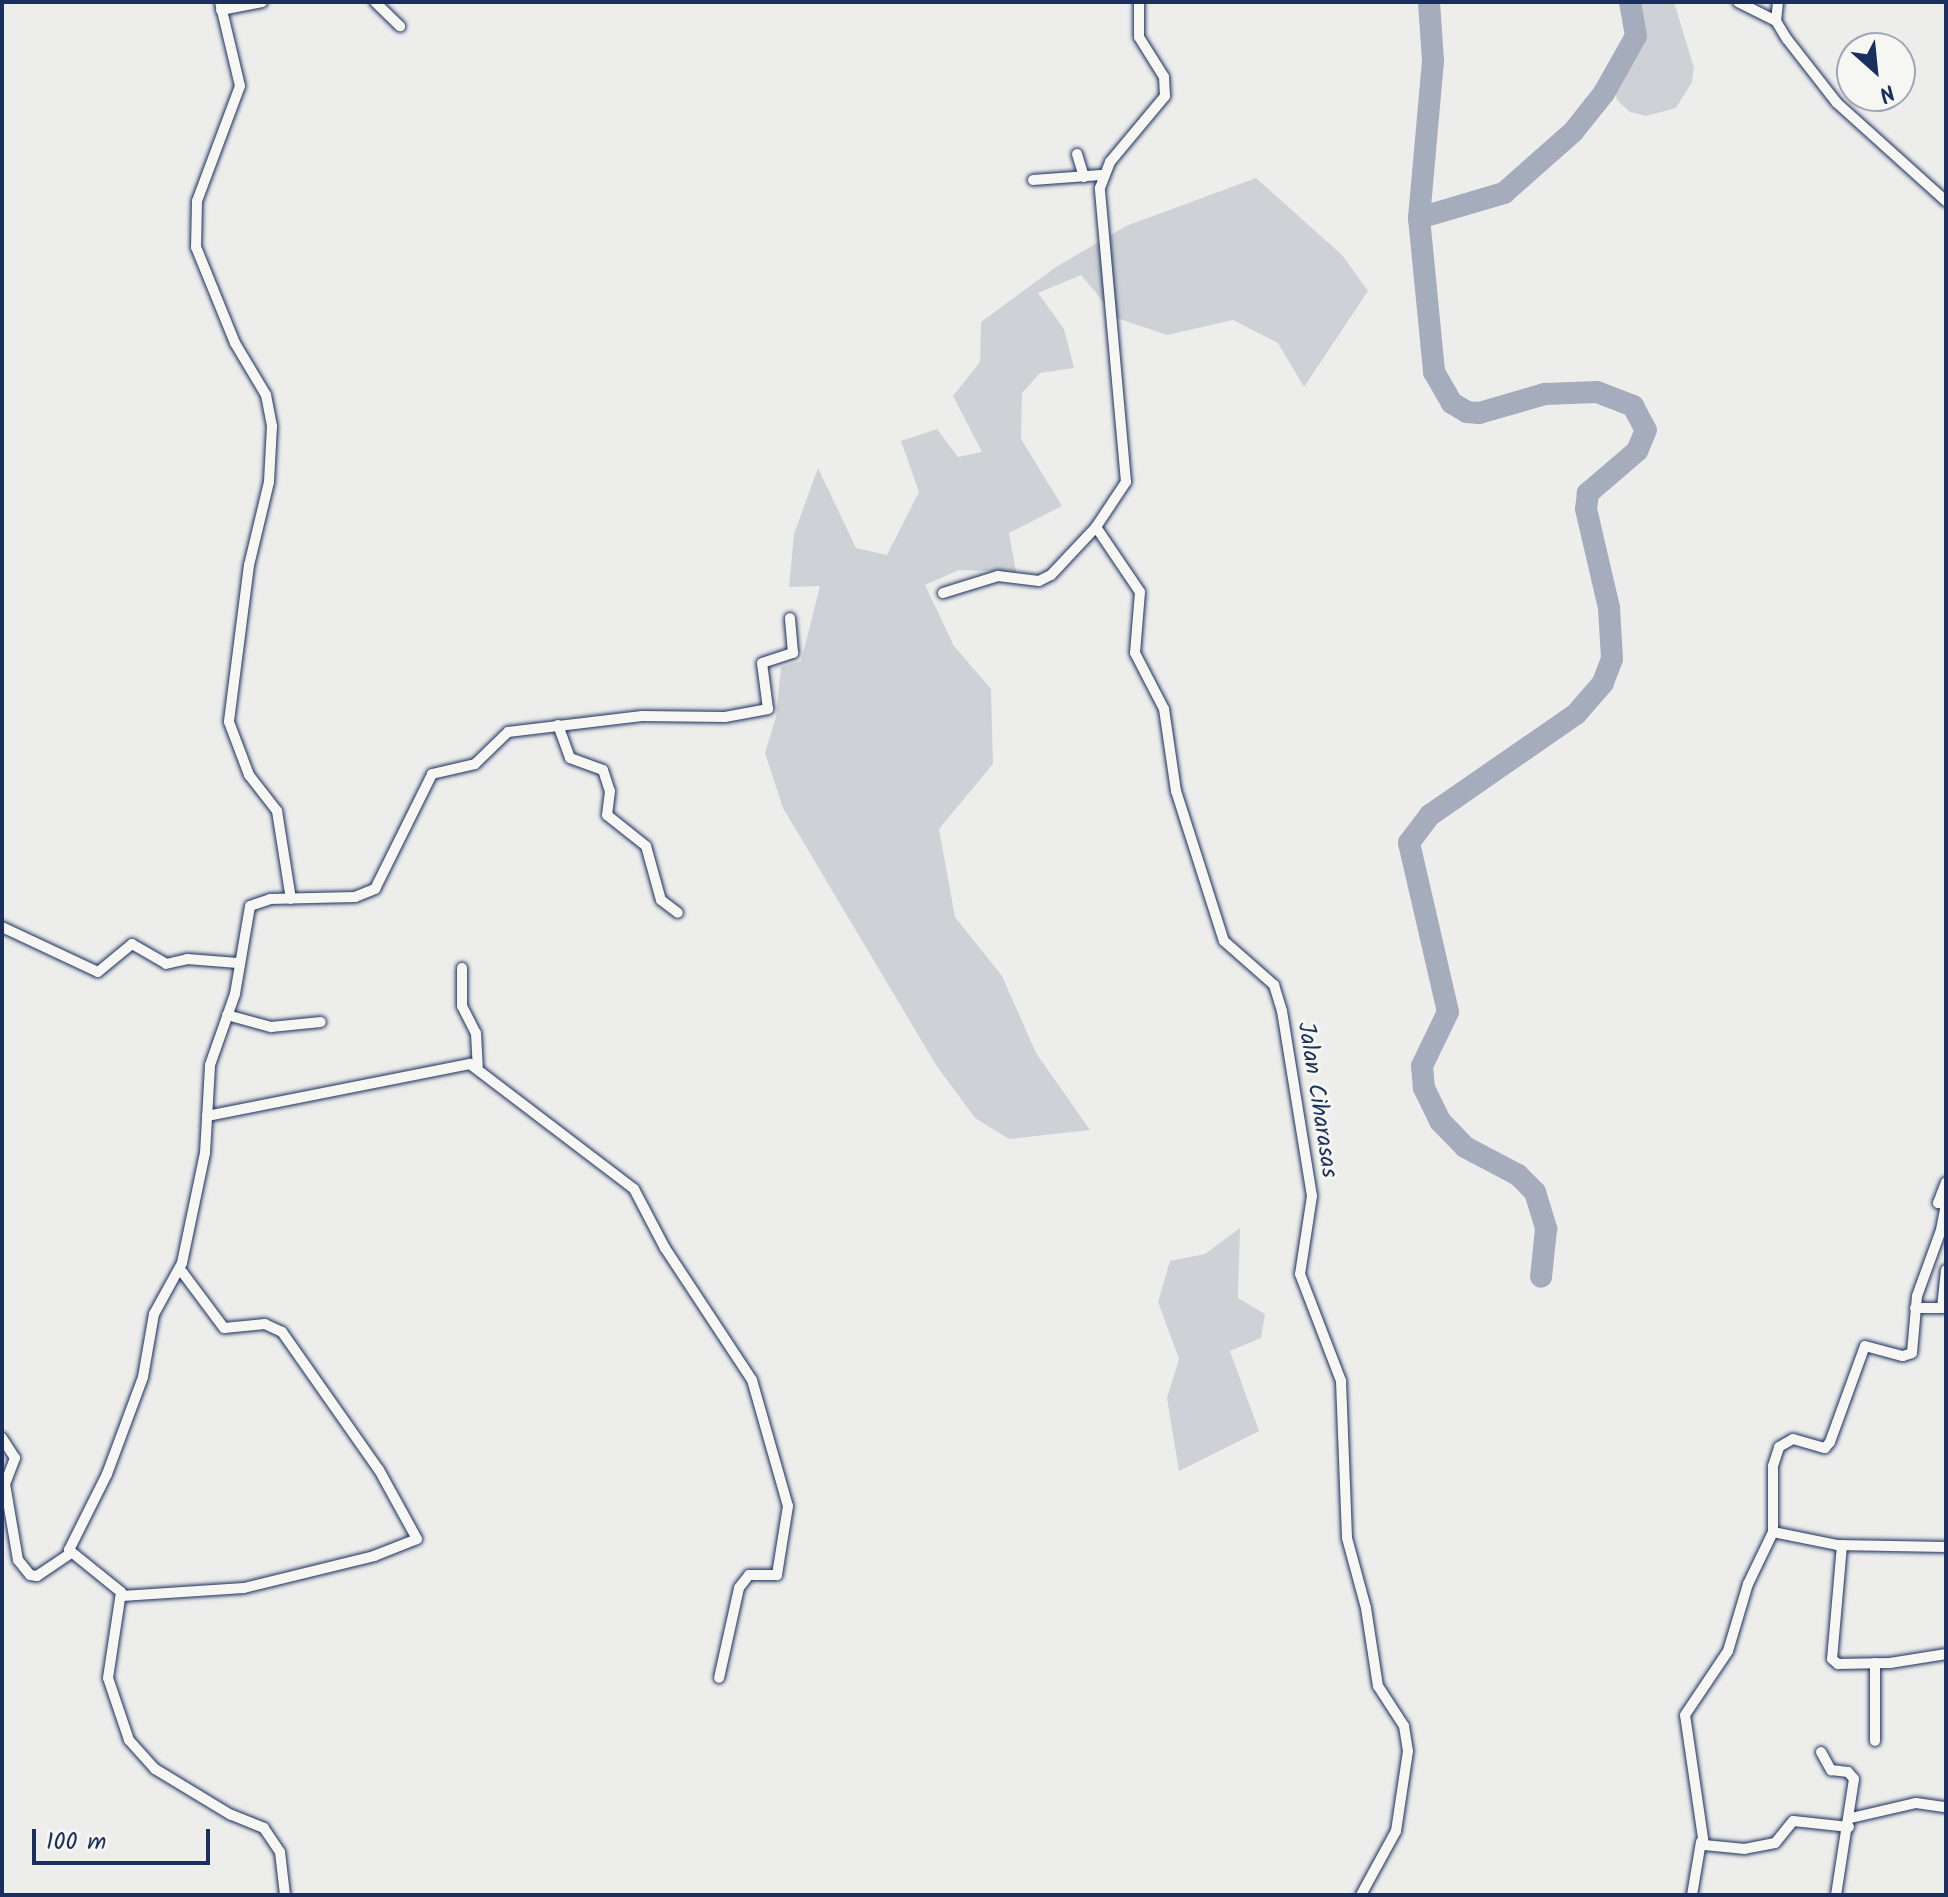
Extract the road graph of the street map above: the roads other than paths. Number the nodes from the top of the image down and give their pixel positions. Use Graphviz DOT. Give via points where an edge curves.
graph roads {
  1 [pos="262,2"];
  2 [pos="375,2"];
  3 [pos="1139,2"];
  4 [pos="1738,2"];
  5 [pos="1778,2"];
  6 [pos="220,6"];
  7 [pos="1776,21"];
  8 [pos="400,26"];
  9 [pos="1077,154"];
  10 [pos="1101,175"];
  11 [pos="1084,177"];
  12 [pos="1033,180"];
  13 [pos="1946,201"];
  14 [pos="1096,527"];
  15 [pos="943,593"];
  16 [pos="790,618"];
  17 [pos="558,725"];
  18 [pos="291,899"];
  19 [pos="678,913"];
  20 [pos="2,927"];
  21 [pos="238,963"];
  22 [pos="462,968"];
  23 [pos="227,1015"];
  24 [pos="321,1022"];
  25 [pos="478,1066"];
  26 [pos="207,1116"];
  27 [pos="1946,1182"];
  28 [pos="180,1269"];
  29 [pos="1946,1270"];
  30 [pos="1915,1308"];
  31 [pos="1944,1308"];
  32 [pos="2,1438"];
  33 [pos="1773,1532"];
  34 [pos="1842,1545"];
  35 [pos="1946,1547"];
  36 [pos="70,1554"];
  37 [pos="122,1596"];
  38 [pos="1946,1654"];
  39 [pos="1875,1663"];
  40 [pos="719,1678"];
  41 [pos="1875,1741"];
  42 [pos="1821,1752"];
  43 [pos="1946,1807"];
  44 [pos="1850,1822"];
  45 [pos="1701,1842"];
  46 [pos="285,1895"];
  47 [pos="1361,1895"];
  48 [pos="1692,1895"];
  49 [pos="1836,1895"];
  1 -- 6 [label="street"];
  2 -- 8 [label="street"];
  3 -- 10 [label="street" via="1139,37 1164,77 1165,96"];
  4 -- 7 [label="street"];
  5 -- 7 [label="street"];
  6 -- 18 [label="street" via="240,86 197,201 196,247 235,343 266,395 272,426 269,482 249,565 229,722 249,775 277,811"];
  7 -- 13 [label="street" via="1837,103"];
  9 -- 11 [label="street"];
  10 -- 11 [label="street"];
  10 -- 14 [label="street" via="1126,472 1123,490"];
  11 -- 12 [label="street"];
  14 -- 15 [label="street" via="1058,571 1039,581 998,576"];
  14 -- 47 [label="street, Jalan Ciharasas" via="1140,592 1135,653 1164,709 1176,791 1224,941 1274,985 1282,1011 1312,1196 1300,1274 1341,1381 1345,1525 1375,1676 1404,1726 1408,1751 1396,1831"];
  16 -- 17 [label="street" via="793,653 762,663 768,709 700,720 642,716"];
  17 -- 18 [label="street" via="508,732 475,764 432,774 375,889 355,897"];
  17 -- 19 [label="street" via="570,758 603,770 610,791 607,815 646,846 661,900"];
  18 -- 21 [label="street" via="250,906"];
  20 -- 21 [label="street" via="98,972 132,944 166,964 187,959"];
  21 -- 23 [label="street"];
  22 -- 25 [label="street" via="462,1006 476,1033"];
  23 -- 24 [label="street" via="271,1027"];
  23 -- 26 [label="street" via="210,1065"];
  25 -- 26 [label="street" via="461,1064"];
  25 -- 40 [label="street" via="634,1189 765,1409 788,1506 787,1540 777,1575 749,1575 739,1588"];
  26 -- 28 [label="street" via="205,1153"];
  27 -- 30 [label="street" via="1938,1203 1946,1204 1941,1230"];
  28 -- 36 [label="street" via="154,1314 143,1377 107,1474 72,1538"];
  28 -- 37 [label="street" via="224,1328 265,1324 282,1332 379,1470 417,1539 374,1556 244,1588"];
  29 -- 31 [label="street"];
  30 -- 31 [label="street"];
  30 -- 33 [label="street" via="1912,1353 1861,1349 1825,1448 1793,1439 1779,1447 1773,1466"];
  32 -- 36 [label="street" via="15,1458 5,1484 18,1560 25,1572 37,1576"];
  33 -- 34 [label="street"];
  33 -- 45 [label="street" via="1748,1584 1728,1651 1685,1715"];
  34 -- 35 [label="street"];
  34 -- 39 [label="street" via="1832,1659 1838,1664"];
  36 -- 37 [label="street" via="114,1583"];
  37 -- 46 [label="street" via="108,1678 129,1740 155,1769 231,1815 264,1828 280,1852"];
  38 -- 39 [label="street"];
  39 -- 41 [label="street"];
  42 -- 44 [label="street" via="1831,1770 1854,1778"];
  43 -- 44 [label="street" via="1916,1803"];
  44 -- 45 [label="street" via="1793,1821 1775,1843 1745,1849"];
  44 -- 49 [label="street"];
  45 -- 48 [label="street"];
}
